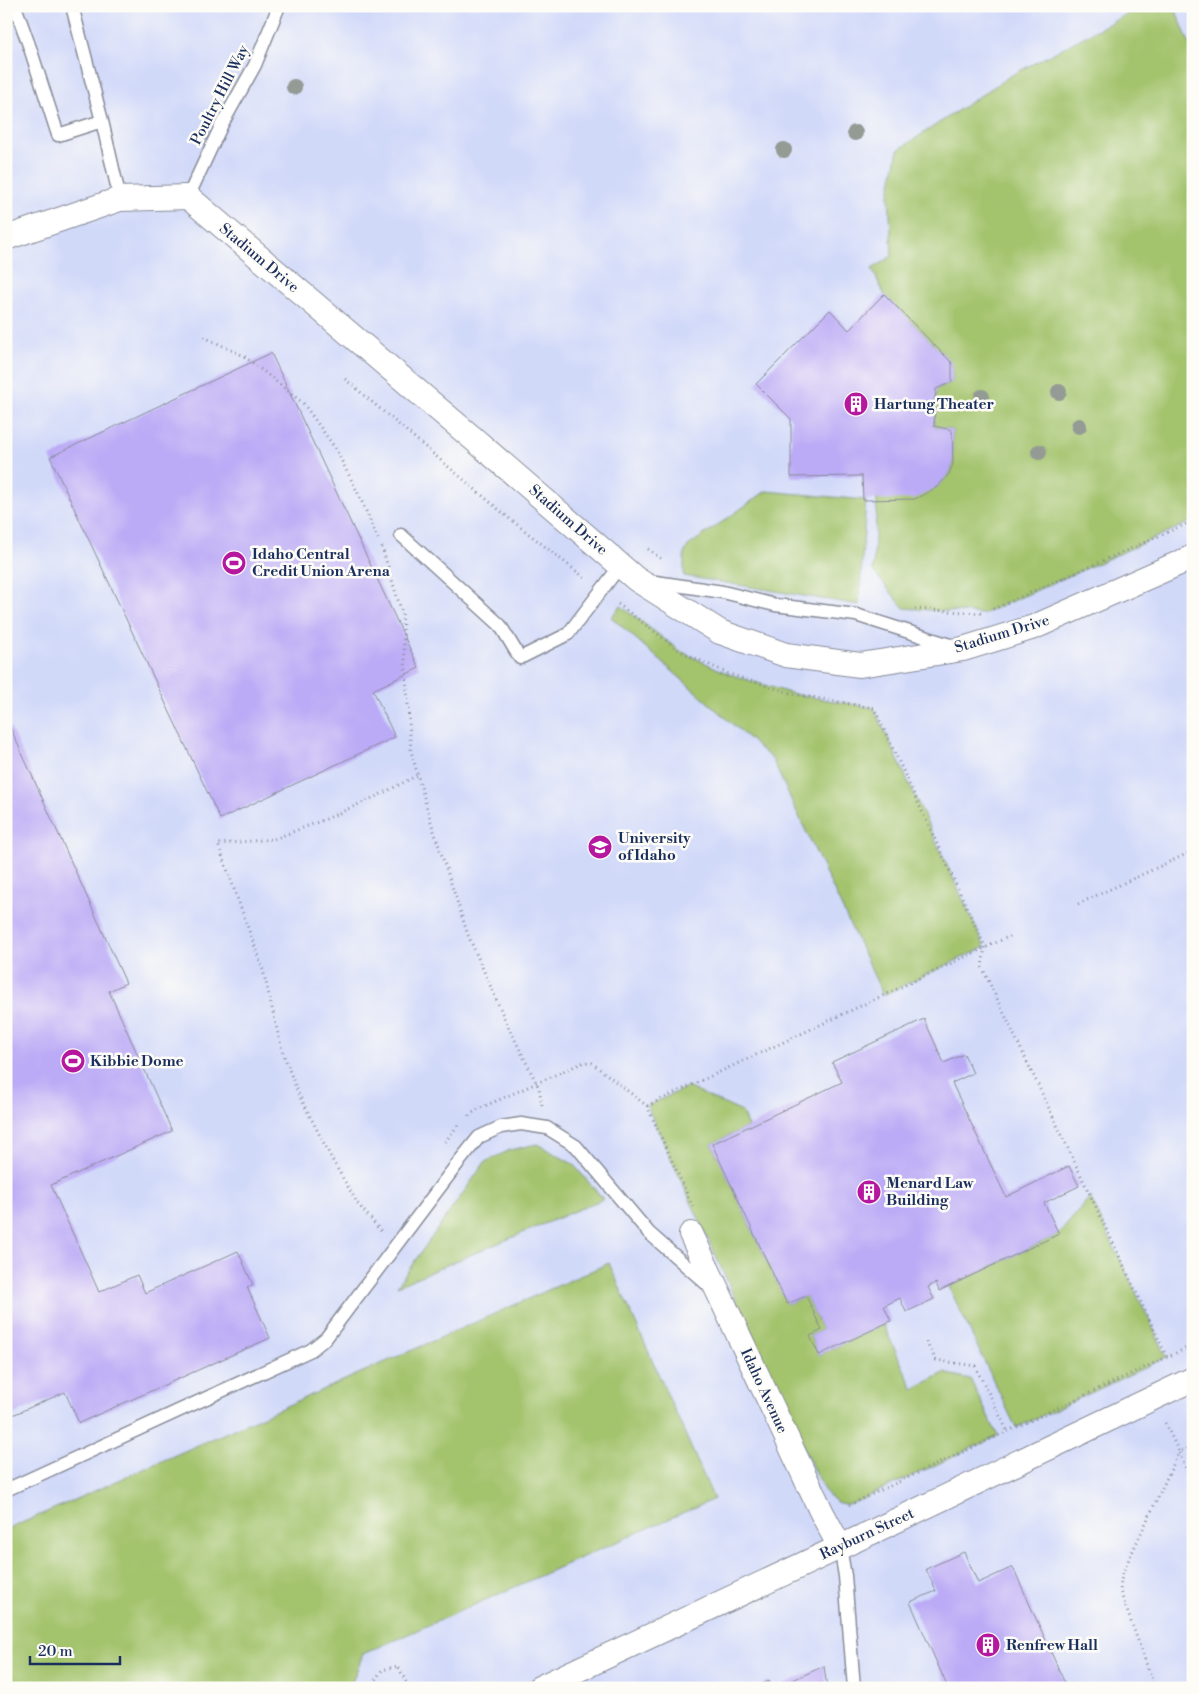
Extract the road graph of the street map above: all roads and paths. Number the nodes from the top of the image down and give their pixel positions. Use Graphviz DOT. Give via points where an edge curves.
graph roads {
  1 [pos="15,6"];
  2 [pos="72,6"];
  3 [pos="279,6"];
  4 [pos="102,121"];
  5 [pos="188,197"];
  6 [pos="120,199"];
  7 [pos="6,238"];
  8 [pos="204,337"];
  9 [pos="1193,521"];
  10 [pos="401,535"];
  11 [pos="648,549"];
  12 [pos="1193,557"];
  13 [pos="670,565"];
  14 [pos="628,572"];
  15 [pos="914,609"];
  16 [pos="992,610"];
  17 [pos="982,614"];
  18 [pos="963,649"];
  19 [pos="874,708"];
  20 [pos="418,774"];
  21 [pos="1193,851"];
  22 [pos="1078,904"];
  23 [pos="1012,935"];
  24 [pos="985,947"];
  25 [pos="647,1106"];
  26 [pos="546,1128"];
  27 [pos="381,1232"];
  28 [pos="691,1234"];
  29 [pos="719,1295"];
  30 [pos="926,1342"];
  31 [pos="1167,1357"];
  32 [pos="1193,1379"];
  33 [pos="1008,1432"];
  34 [pos="1193,1484"];
  35 [pos="6,1490"];
  36 [pos="840,1547"];
  37 [pos="370,1688"];
  38 [pos="408,1688"];
  39 [pos="540,1688"];
  40 [pos="854,1688"];
  41 [pos="1155,1688"];
  1 -- 4 [label="lane" via="58,135"];
  2 -- 4 [label="lane"];
  3 -- 5 [label="lane, Poultry Hill Way" via="255,66 222,124"];
  4 -- 6 [label="lane"];
  5 -- 6 [label="street"];
  5 -- 14 [label="street, Stadium Drive"];
  6 -- 7 [label="street"];
  8 -- 20 [label="path" via="244,356 303,403 335,448 359,495 382,548 402,614 411,751"];
  9 -- 16 [label="path"];
  10 -- 14 [label="lane" via="500,625 520,658 568,634"];
  11 -- 13 [label="path"];
  12 -- 18 [label="street, Stadium Drive" via="1034,626"];
  14 -- 18 [label="lane" via="775,605 856,615"];
  14 -- 18 [label="street, Stadium Drive" via="720,632 786,655 860,665"];
  15 -- 17 [label="path"];
  19 -- 24 [label="path"];
  20 -- 26 [label="path" via="468,935 539,1088"];
  20 -- 27 [label="path" via="326,819 274,839 218,844 263,970 282,1050 296,1091 358,1204"];
  21 -- 22 [label="path"];
  23 -- 24 [label="path"];
  24 -- 25 [label="path"];
  24 -- 31 [label="path" via="982,967"];
  26 -- 29 [label="lane" via="576,1146 649,1233"];
  26 -- 35 [label="lane" via="521,1124 501,1127 479,1138 326,1338 311,1350"];
  28 -- 29 [label="street, Idaho Avenue"];
  29 -- 36 [label="street, Idaho Avenue"];
  30 -- 33 [label="path" via="936,1360 975,1366"];
  32 -- 36 [label="street, Rayburn Street"];
  34 -- 41 [label="path" via="1179,1452 1122,1574 1120,1591"];
  36 -- 39 [label="street, Rayburn Street"];
  36 -- 40 [label="lane"];
  37 -- 38 [label="path" via="382,1670 398,1666"];
}
